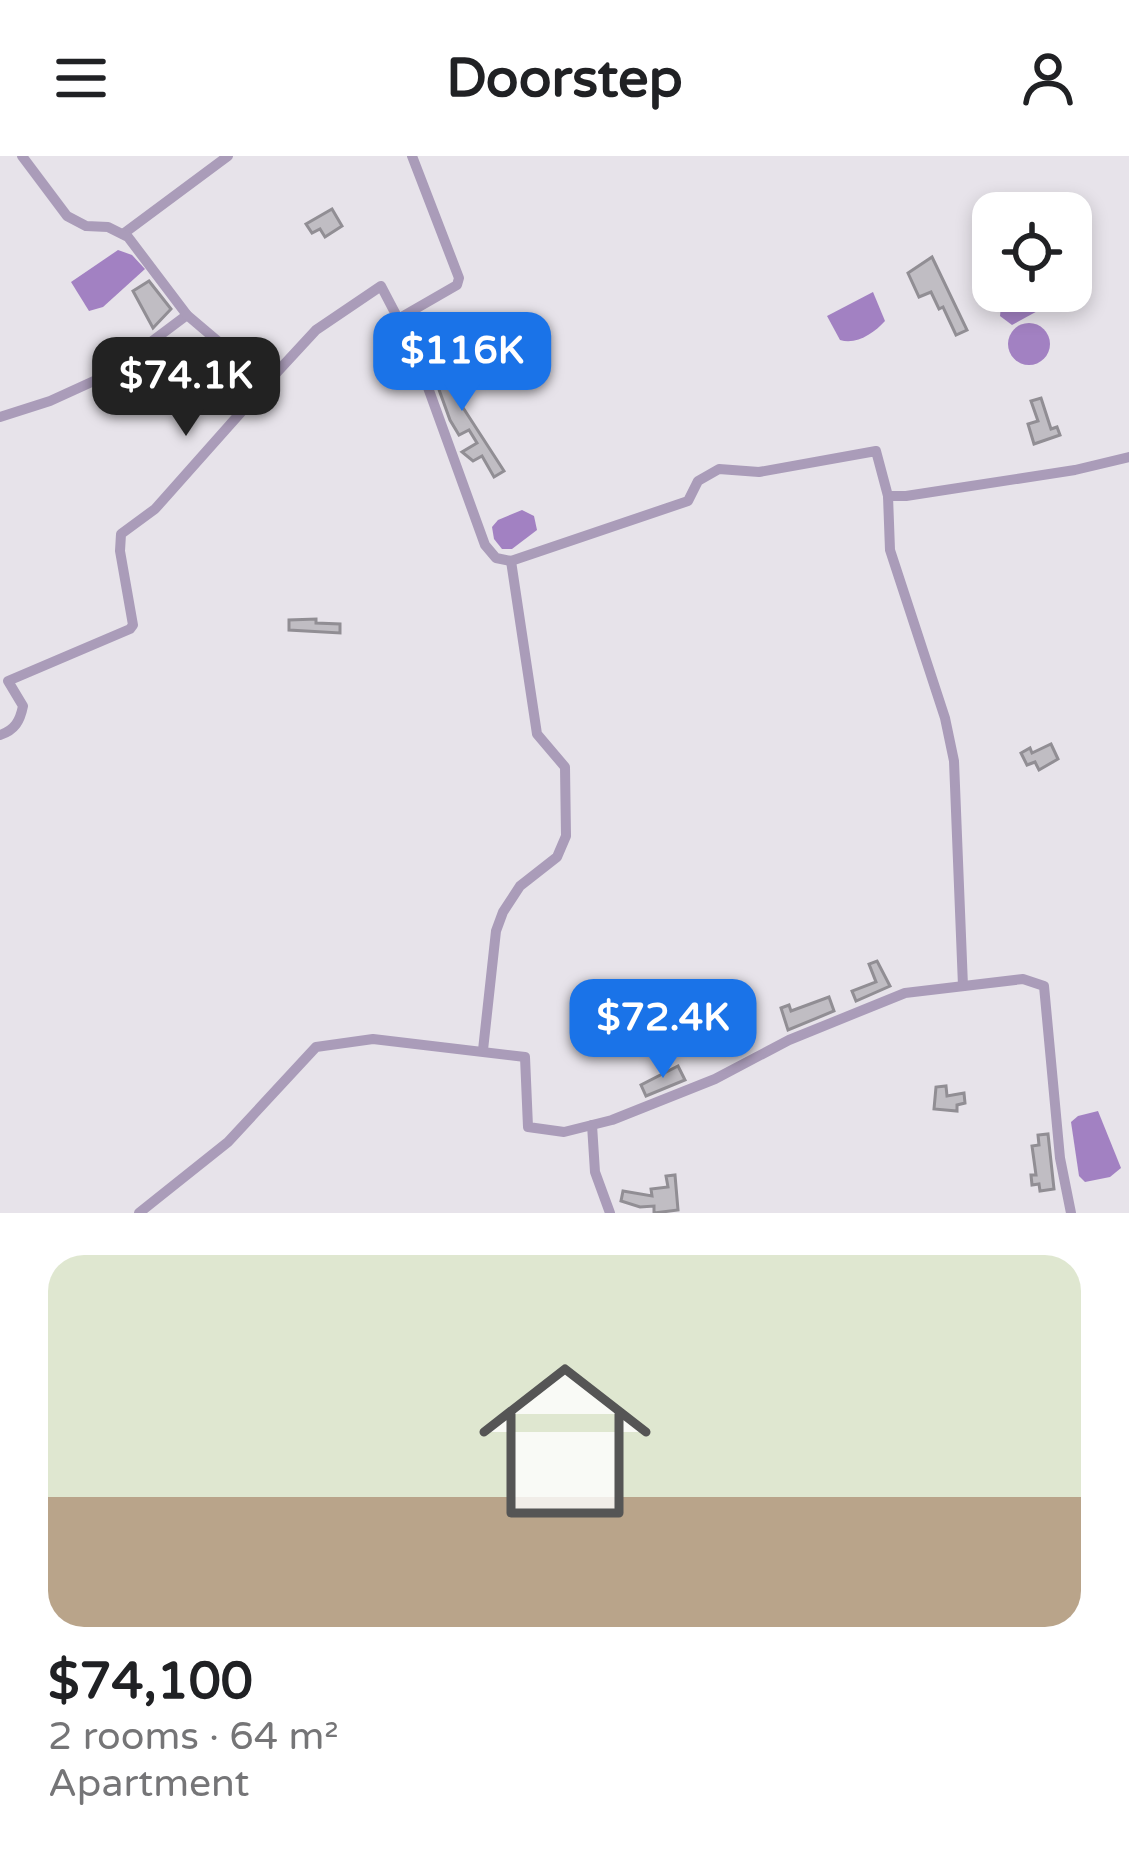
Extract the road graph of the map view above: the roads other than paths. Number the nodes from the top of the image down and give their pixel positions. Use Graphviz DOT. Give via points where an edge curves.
graph roads {
  1 [pos="22,156"];
  2 [pos="228,156"];
  3 [pos="412,156"];
  4 [pos="123,234"];
  5 [pos="188,315"];
  6 [pos="398,319"];
  7 [pos="267,383"];
  8 [pos="0,417"];
  9 [pos="1129,457"];
  10 [pos="888,496"];
  11 [pos="512,561"];
  12 [pos="0,667"];
  13 [pos="8,681"];
  14 [pos="0,735"];
  15 [pos="963,986"];
  16 [pos="483,1050"];
  17 [pos="592,1125"];
  18 [pos="139,1213"];
  19 [pos="610,1213"];
  20 [pos="1071,1213"];
  1 -- 4 [label="street" via="67,216"];
  2 -- 4 [label="street"];
  3 -- 6 [label="street" via="459,278"];
  4 -- 5 [label="street"];
  5 -- 7 [label="street"];
  5 -- 8 [label="street" via="107,375"];
  6 -- 7 [label="street" via="381,286 316,330"];
  6 -- 11 [label="street" via="485,545"];
  7 -- 13 [label="street" via="155,509 122,534 133,626"];
  9 -- 10 [label="street"];
  10 -- 11 [label="street" via="876,452 760,472 719,469 698,481 688,502"];
  10 -- 15 [label="street" via="890,550 954,760"];
  11 -- 16 [label="street" via="537,734 565,767 566,836 557,857 520,886 503,912"];
  12 -- 13 [label="street"];
  13 -- 14 [label="street" via="23,706"];
  15 -- 17 [label="street" via="905,993"];
  15 -- 20 [label="street" via="1023,979 1044,986"];
  16 -- 17 [label="street" via="525,1057 529,1127 565,1132"];
  16 -- 18 [label="street" via="373,1040 316,1046 228,1142"];
  17 -- 19 [label="street" via="595,1172"];
}
